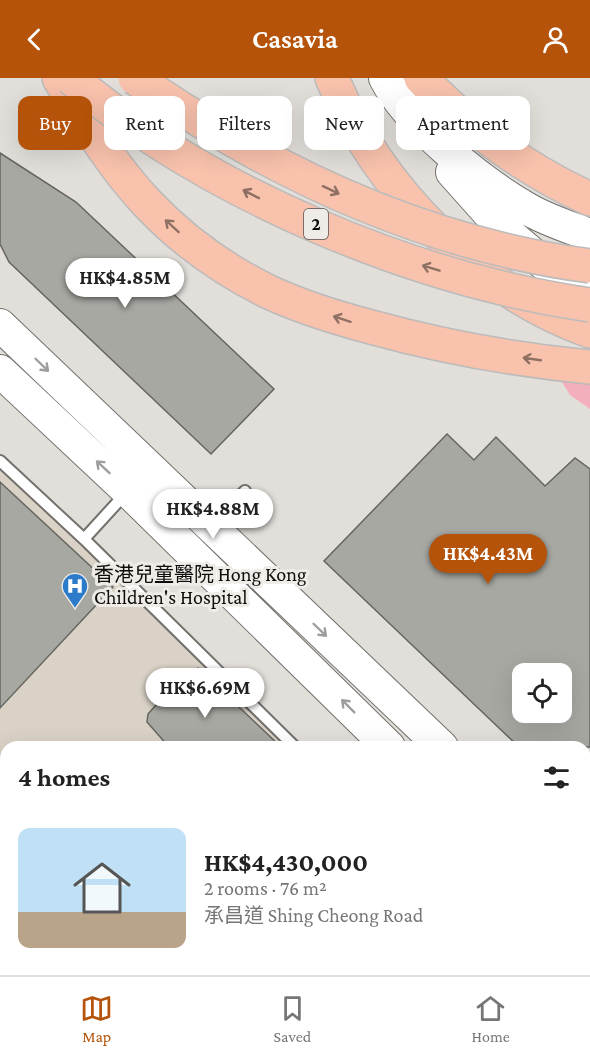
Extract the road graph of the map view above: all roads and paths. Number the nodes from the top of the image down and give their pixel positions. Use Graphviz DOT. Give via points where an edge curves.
graph roads {
  1 [pos="59,78"];
  2 [pos="71,78"];
  3 [pos="135,78"];
  4 [pos="332,78"];
  5 [pos="386,78"];
  6 [pos="421,78"];
  7 [pos="398,96"];
  8 [pos="433,150"];
  9 [pos="449,150"];
  10 [pos="589,198"];
  11 [pos="590,235"];
  12 [pos="590,266"];
  13 [pos="590,297"];
  14 [pos="590,305"];
  15 [pos="0,325"];
  16 [pos="590,331"];
  17 [pos="590,367"];
  18 [pos="0,371"];
  19 [pos="0,461"];
  20 [pos="128,491"];
  21 [pos="245,491"];
  22 [pos="211,525"];
  23 [pos="84,539"];
  24 [pos="289,741"];
  25 [pos="383,741"];
  26 [pos="436,741"];
  17 -- 1 [label="highway, one-way" via="494,354 400,335 290,301 246,280 191,243 149,205 107,154"];
  14 -- 2 [label="highway, 2, one-way, bridge" via="520,292 427,267 301,218 220,178 119,115"];
  3 -- 12 [label="highway, 2, one-way, bridge" via="218,133 341,195 455,236"];
  4 -- 16 [label="highway" via="376,158 441,234 510,291"];
  5 -- 7 [label="main road"];
  6 -- 10 [label="highway" via="446,104 504,150 547,178"];
  8 -- 13 [label="main road" via="501,227 577,292"];
  9 -- 11 [label="main road" via="527,209"];
  15 -- 22 [label="main road, one-way"];
  20 -- 18 [label="main road, one-way"];
  19 -- 23 [label="lane"];
  20 -- 23 [label="lane"];
  25 -- 20 [label="main road, one-way"];
  21 -- 22 [label="lane"];
  22 -- 26 [label="main road, one-way"];
  23 -- 24 [label="lane"];
}
